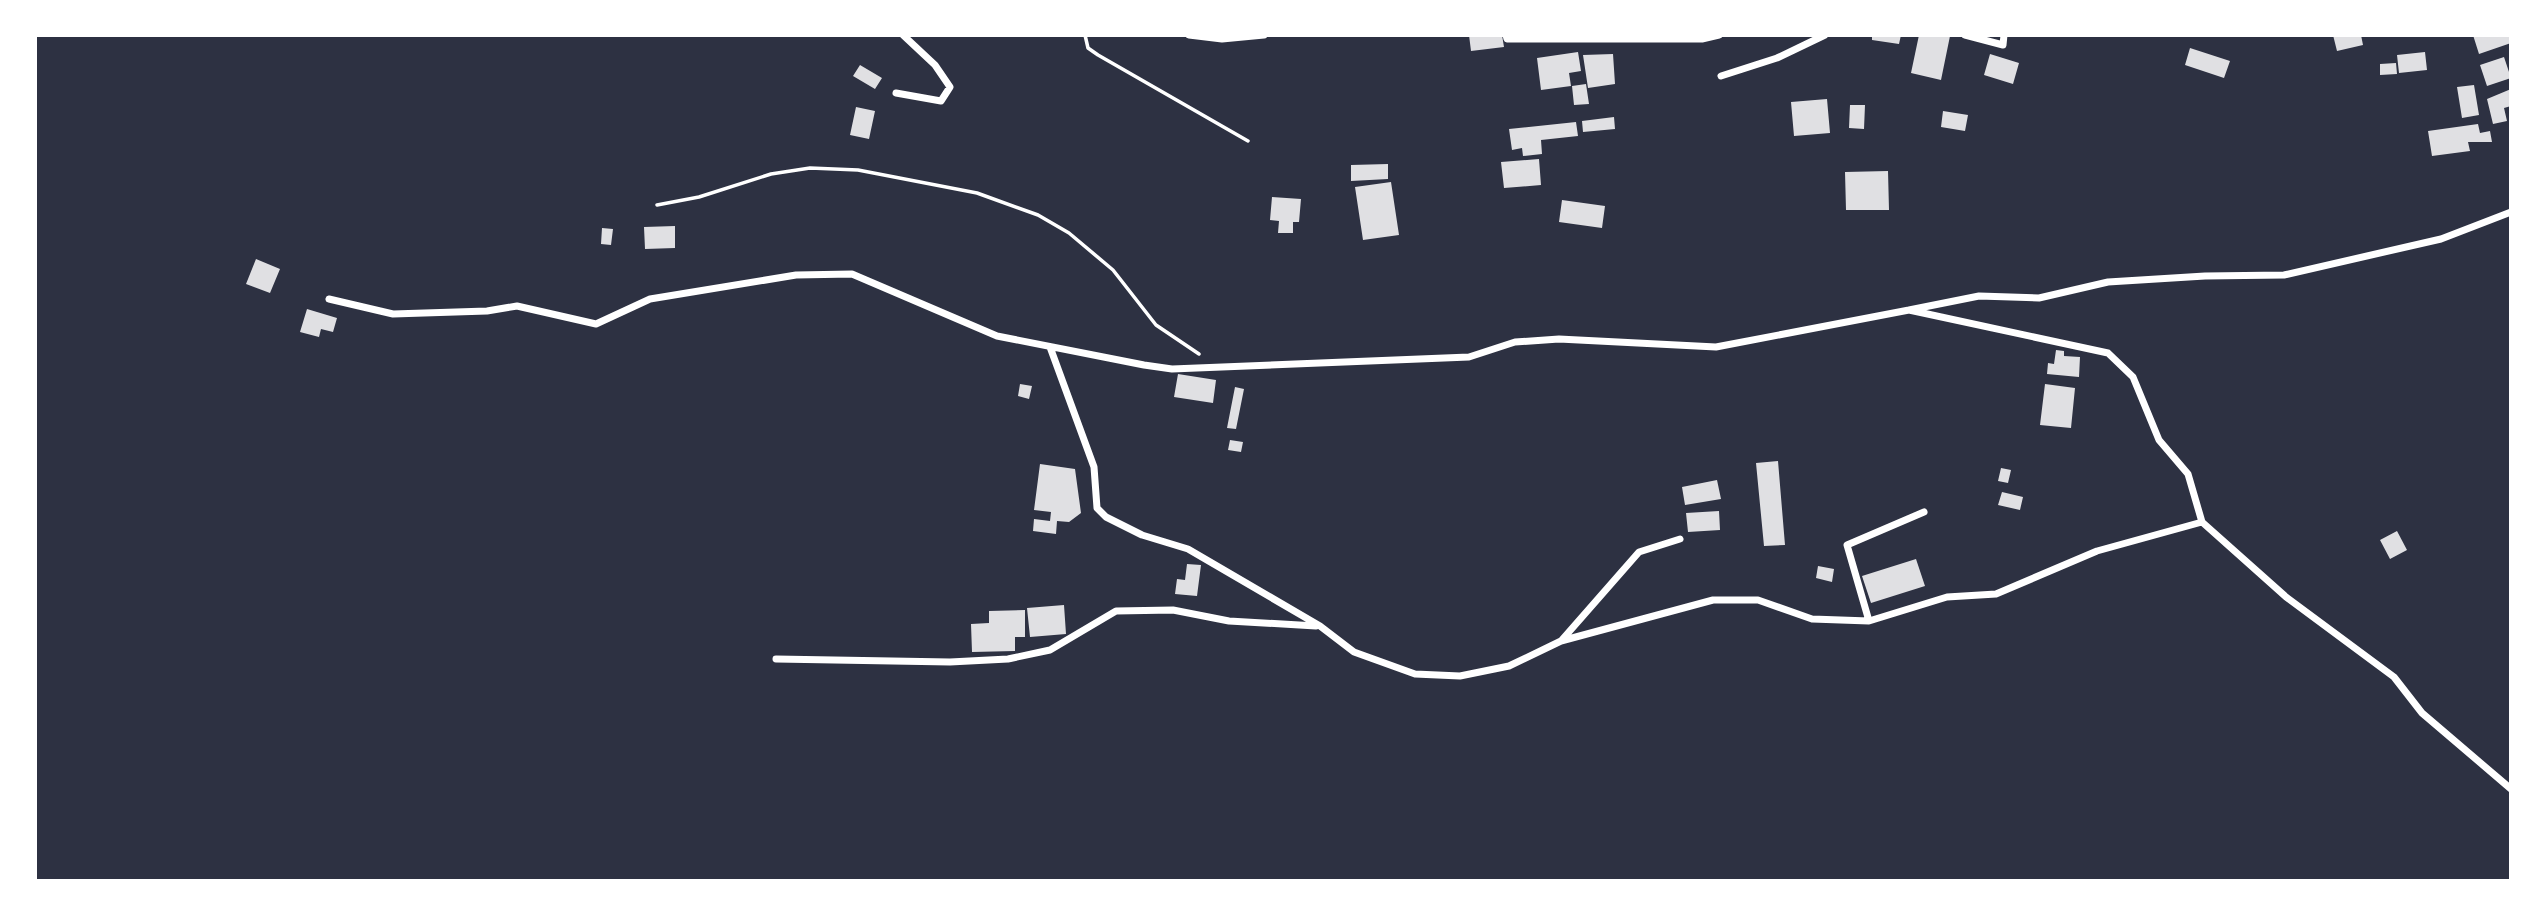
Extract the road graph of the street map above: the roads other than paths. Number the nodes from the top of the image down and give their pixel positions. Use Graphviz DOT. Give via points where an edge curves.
graph roads {
  1 [pos="904,35"];
  2 [pos="1189,35"];
  3 [pos="1264,35"];
  4 [pos="1506,35"];
  5 [pos="1719,35"];
  6 [pos="1825,35"];
  7 [pos="1965,35"];
  8 [pos="2004,35"];
  9 [pos="1721,76"];
  10 [pos="896,93"];
  11 [pos="2511,212"];
  12 [pos="329,299"];
  13 [pos="1909,310"];
  14 [pos="1050,346"];
  15 [pos="1924,512"];
  16 [pos="2202,522"];
  17 [pos="1680,539"];
  18 [pos="1870,621"];
  19 [pos="1320,626"];
  20 [pos="1561,642"];
  21 [pos="776,659"];
  22 [pos="2511,789"];
  1 -- 10 [label="street" via="950,87 941,101"];
  2 -- 3 [label="street" via="1222,39"];
  4 -- 5 [label="street" via="1507,39 1543,41"];
  6 -- 9 [label="street" via="1777,58"];
  7 -- 8 [label="street" via="2003,45"];
  11 -- 13 [label="street" via="2441,239 2284,275 2108,282 2039,298 1979,296"];
  12 -- 14 [label="street" via="393,314 517,306 596,324 650,299 796,275 852,274 996,336"];
  13 -- 14 [label="street" via="1716,347 1559,339 1515,342 1469,357 1172,369"];
  13 -- 16 [label="street" via="2108,352 2133,377 2159,440 2188,474"];
  14 -- 19 [label="street" via="1094,467 1097,508 1142,535 1188,549"];
  15 -- 18 [label="street" via="1847,545"];
  16 -- 18 [label="street" via="2097,551 1996,594 1947,597"];
  16 -- 22 [label="street" via="2286,597 2394,677 2422,712"];
  17 -- 20 [label="street" via="1639,552"];
  18 -- 20 [label="street" via="1812,619 1758,600 1713,600"];
  19 -- 20 [label="street" via="1354,652 1416,674 1460,676 1509,666"];
  19 -- 21 [label="street" via="1229,621 1173,610 1116,611 1050,650 1008,659"];
}
